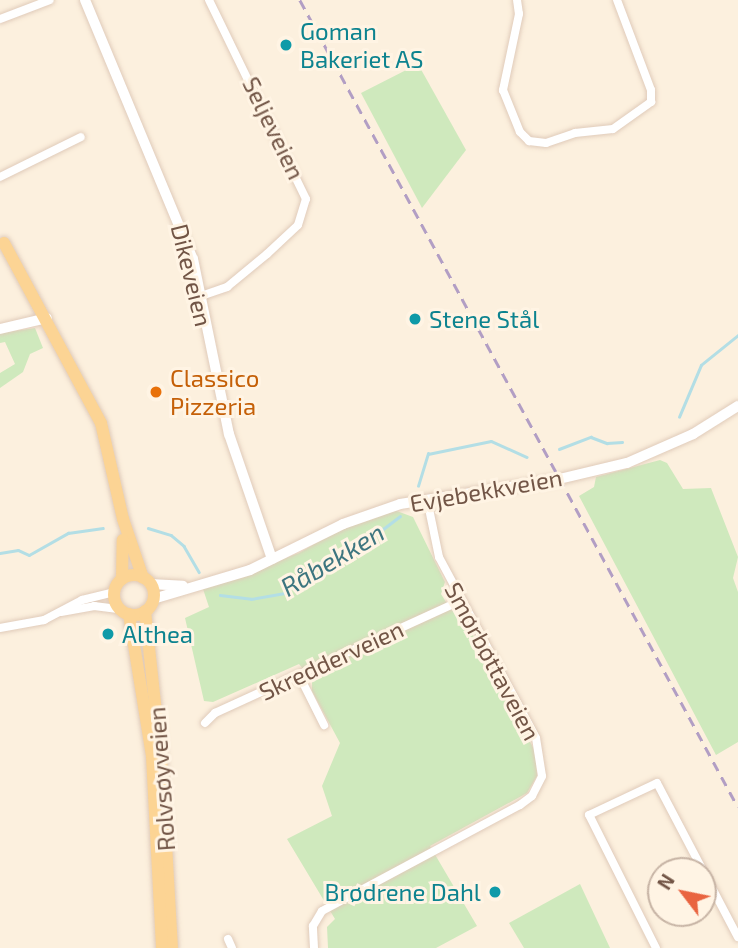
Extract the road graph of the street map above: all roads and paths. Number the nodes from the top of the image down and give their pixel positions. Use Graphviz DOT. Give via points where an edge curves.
graph roads {
  1 [pos="50,0"];
  2 [pos="85,0"];
  3 [pos="209,0"];
  4 [pos="517,0"];
  5 [pos="617,0"];
  6 [pos="0,19"];
  7 [pos="81,137"];
  8 [pos="0,177"];
  9 [pos="2,237"];
  10 [pos="201,296"];
  11 [pos="42,315"];
  12 [pos="0,329"];
  13 [pos="738,407"];
  14 [pos="427,499"];
  15 [pos="122,519"];
  16 [pos="272,559"];
  17 [pos="122,579"];
  18 [pos="147,581"];
  19 [pos="192,587"];
  20 [pos="114,592"];
  21 [pos="153,599"];
  22 [pos="460,601"];
  23 [pos="145,611"];
  24 [pos="61,612"];
  25 [pos="124,612"];
  26 [pos="0,628"];
  27 [pos="300,677"];
  28 [pos="205,723"];
  29 [pos="324,725"];
  30 [pos="738,937"];
  31 [pos="162,948"];
  32 [pos="172,948"];
  33 [pos="314,948"];
  34 [pos="656,948"];
  1 -- 6 [label="street"];
  2 -- 10 [label="street, Dikeveien" via="178,218"];
  3 -- 10 [label="street, Seljeveien" via="306,199 298,225 267,254 227,287"];
  4 -- 5 [label="street" via="519,13 503,90 520,132 528,141 546,143 575,133 613,129 651,102 651,90"];
  7 -- 8 [label="street"];
  9 -- 11 [label="main road"];
  10 -- 16 [label="street, Dikeveien" via="229,434"];
  11 -- 12 [label="street"];
  11 -- 15 [label="main road" via="89,396"];
  13 -- 14 [label="street, Evjebekkveien" via="693,434 627,463 555,480"];
  14 -- 16 [label="street, Evjebekkveien" via="343,524"];
  14 -- 22 [label="street, Smørbøttaveien" via="432,540"];
  15 -- 17 [label="main road"];
  15 -- 18 [label="main road"];
  16 -- 19 [label="street, Evjebekkveien"];
  17 -- 18 [label="main road"];
  17 -- 20 [label="main road"];
  18 -- 19 [label="street, Evjebekkveien"];
  18 -- 21 [label="main road"];
  19 -- 21 [label="street, Evjebekkveien"];
  20 -- 24 [label="street" via="82,600"];
  20 -- 25 [label="main road"];
  21 -- 23 [label="main road"];
  22 -- 27 [label="street, Skredderveien"];
  22 -- 33 [label="street, Smørbøttaveien" via="536,738 543,765 539,785 520,805 330,905 316,919"];
  23 -- 25 [label="main road"];
  23 -- 32 [label="main road, Rolvsøyveien" via="161,758"];
  24 -- 25 [label="street" via="94,606"];
  24 -- 26 [label="street"];
  25 -- 31 [label="main road, Rolvsøyveien" via="152,756"];
  27 -- 28 [label="street, Skredderveien" via="215,713"];
  27 -- 29 [label="street"];
  30 -- 34 [label="street" via="657,783 589,815"];
}
